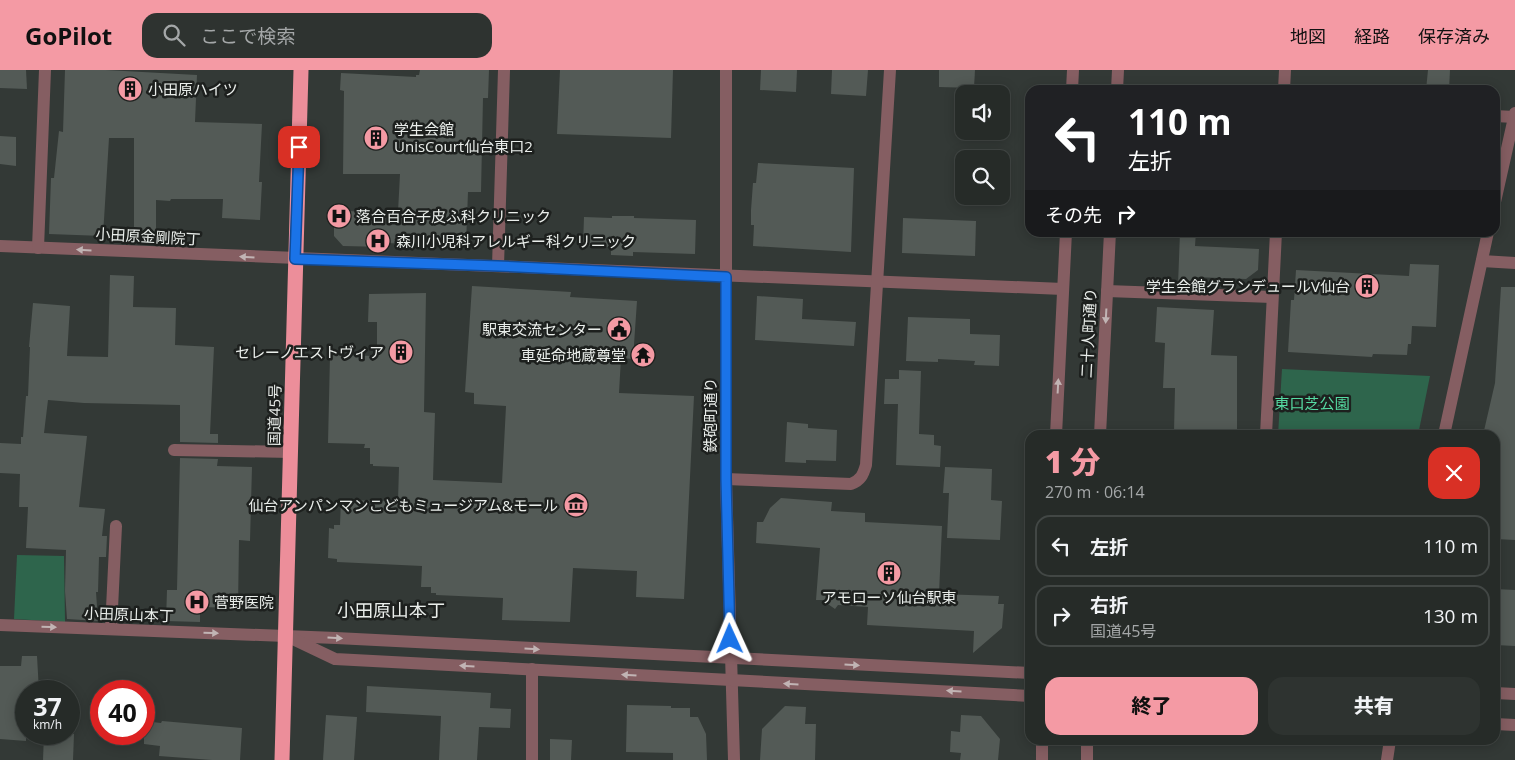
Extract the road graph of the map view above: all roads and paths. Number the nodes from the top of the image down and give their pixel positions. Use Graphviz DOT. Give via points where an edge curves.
graph roads {
  1 [pos="45,70"];
  2 [pos="301,70"];
  3 [pos="504,70"];
  4 [pos="726,70"];
  5 [pos="890,70"];
  6 [pos="1073,70"];
  7 [pos="1118,70"];
  8 [pos="1285,70"];
  9 [pos="1072,85"];
  10 [pos="1116,85"];
  11 [pos="1284,85"];
  12 [pos="1515,115"];
  13 [pos="1500,116"];
  14 [pos="1500,180"];
  15 [pos="1066,237"];
  16 [pos="1110,237"];
  17 [pos="1276,237"];
  18 [pos="1487,237"];
  19 [pos="0,246"];
  20 [pos="38,248"];
  21 [pos="295,259"];
  22 [pos="1482,261"];
  23 [pos="1515,262"];
  24 [pos="498,266"];
  25 [pos="726,277"];
  26 [pos="877,282"];
  27 [pos="1063,290"];
  28 [pos="1107,291"];
  29 [pos="1272,297"];
  30 [pos="1056,430"];
  31 [pos="1100,430"];
  32 [pos="1266,430"];
  33 [pos="1445,430"];
  34 [pos="174,450"];
  35 [pos="291,452"];
  36 [pos="726,479"];
  37 [pos="116,526"];
  38 [pos="0,625"];
  39 [pos="111,629"];
  40 [pos="286,636"];
  41 [pos="730,659"];
  42 [pos="532,669"];
  43 [pos="1025,673"];
  44 [pos="731,681"];
  45 [pos="1500,693"];
  46 [pos="1515,694"];
  47 [pos="1025,695"];
  48 [pos="1500,724"];
  49 [pos="1515,725"];
  50 [pos="1042,745"];
  51 [pos="1087,745"];
  52 [pos="1389,745"];
  53 [pos="282,760"];
  54 [pos="532,760"];
  55 [pos="734,760"];
  56 [pos="1042,760"];
  57 [pos="1087,760"];
  58 [pos="1387,760"];
  1 -- 20 [label="street"];
  2 -- 21 [label="highway, 国道45号"];
  3 -- 24 [label="street"];
  4 -- 25 [label="street, 鉄砲町通り"];
  5 -- 26 [label="street"];
  6 -- 9 [label="street"];
  7 -- 10 [label="street"];
  8 -- 11 [label="street"];
  12 -- 13 [label="street"];
  12 -- 14 [label="street"];
  15 -- 27 [label="street, 二十人町通り"];
  16 -- 28 [label="street, 二十人町通り"];
  17 -- 29 [label="street"];
  18 -- 22 [label="street"];
  19 -- 20 [label="street, 小田原金剛院丁"];
  21 -- 20 [label="street, 小田原金剛院丁, one-way"];
  21 -- 24 [label="street, 小田原金剛院丁"];
  21 -- 35 [label="highway, 国道45号"];
  22 -- 23 [label="street"];
  22 -- 33 [label="street"];
  24 -- 25 [label="street, 小田原金剛院丁"];
  25 -- 26 [label="street, 小田原金剛院丁"];
  25 -- 36 [label="street, 鉄砲町通り"];
  26 -- 27 [label="street, 小田原金剛院丁"];
  26 -- 36 [label="street" via="866,465 862,476 851,484"];
  30 -- 27 [label="street, 二十人町通り, one-way"];
  28 -- 29 [label="street"];
  28 -- 31 [label="street, 二十人町通り, one-way"];
  29 -- 32 [label="street"];
  34 -- 35 [label="street"];
  35 -- 40 [label="highway, 国道45号"];
  36 -- 41 [label="street, 鉄砲町通り"];
  37 -- 39 [label="street"];
  38 -- 39 [label="street, 小田原山本丁, one-way"];
  39 -- 40 [label="street, 小田原山本丁, one-way"];
  40 -- 41 [label="street, 小田原山本丁, one-way"];
  42 -- 40 [label="street, one-way" via="335,659"];
  40 -- 53 [label="highway, 国道45号"];
  41 -- 43 [label="street, 小田原山本丁, one-way"];
  41 -- 44 [label="street, 鉄砲町通り"];
  44 -- 42 [label="street, one-way"];
  42 -- 54 [label="street"];
  47 -- 44 [label="street, one-way"];
  44 -- 55 [label="street, 鉄砲町通り"];
  45 -- 46 [label="street"];
  48 -- 49 [label="street"];
  50 -- 56 [label="street"];
  51 -- 57 [label="street"];
  52 -- 58 [label="street"];
}
